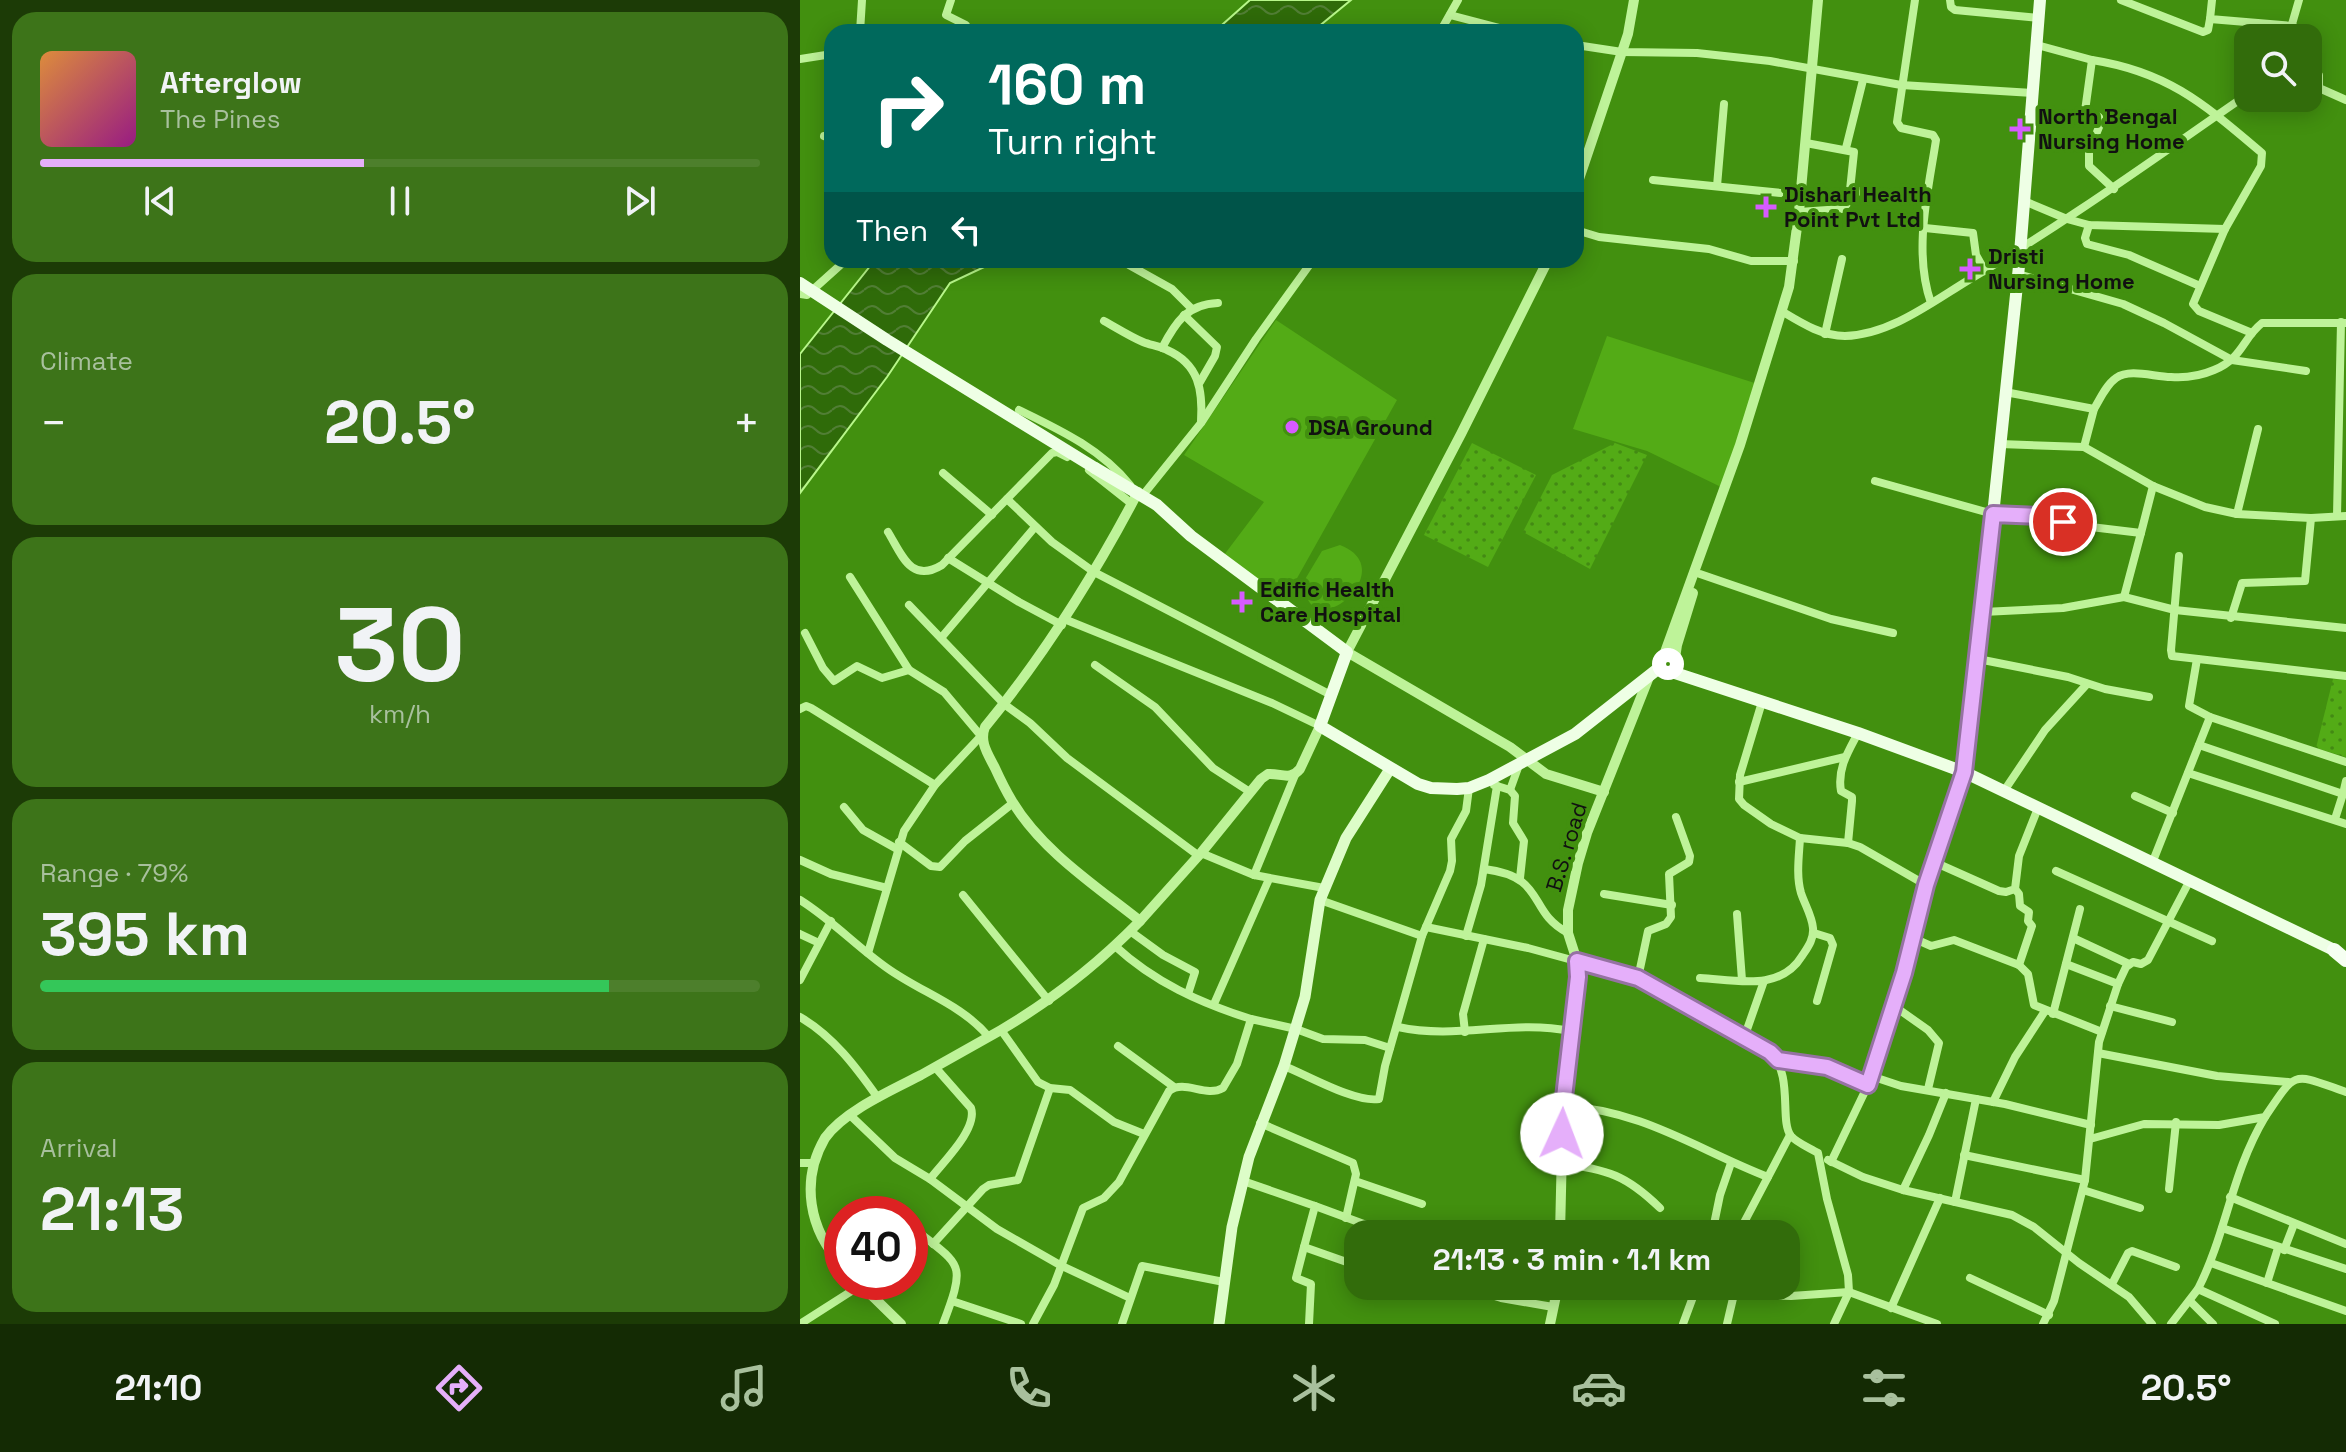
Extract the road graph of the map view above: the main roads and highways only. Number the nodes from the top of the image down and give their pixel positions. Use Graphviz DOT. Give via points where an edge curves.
graph roads {
  1 [pos="2040,0"];
  2 [pos="800,283"];
  3 [pos="1390,769"];
  4 [pos="1964,772"];
  5 [pos="2342,954"];
  6 [pos="1223,1324"];
  1 -- 4 [label="main road" via="2018,274"];
  2 -- 3 [label="main road, bridge" via="1136,495 1347,652 1320,726"];
  3 -- 4 [label="main road" via="1431,788 1493,783 1663,666"];
  3 -- 6 [label="main road" via="1346,838 1322,894 1296,1029 1260,1123 1232,1227"];
  4 -- 5 [label="main road"];
}
